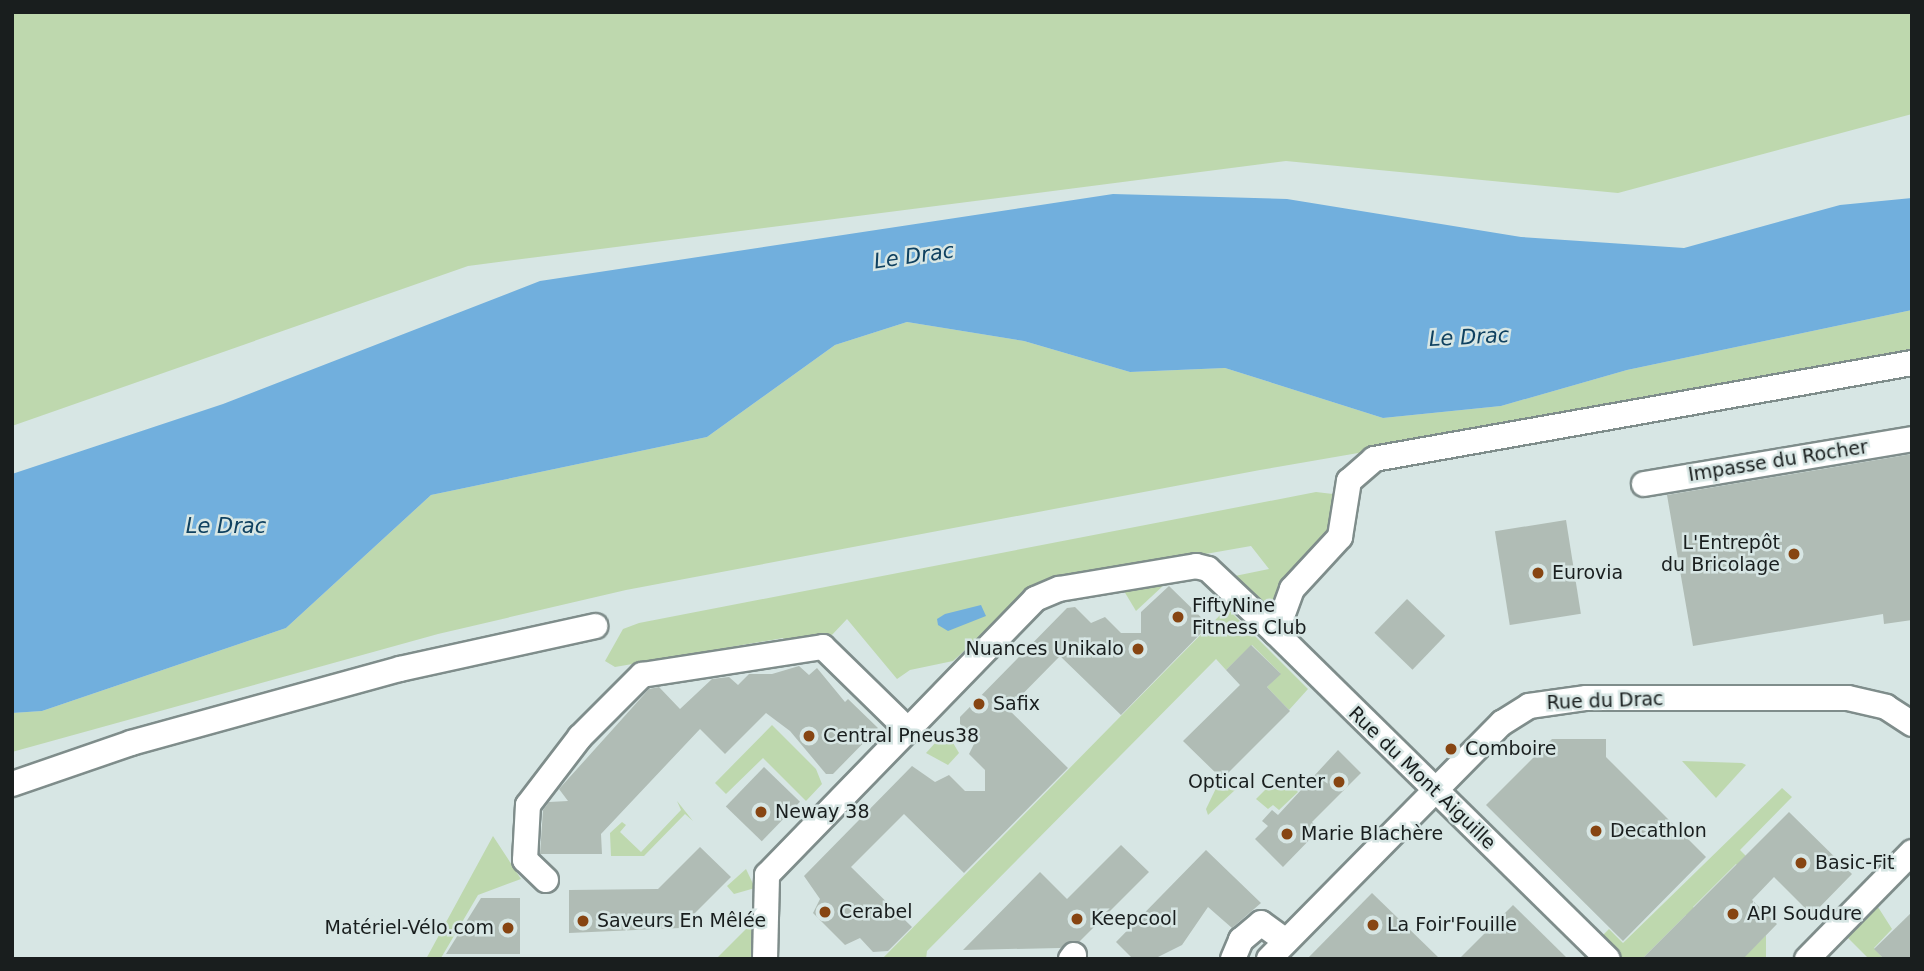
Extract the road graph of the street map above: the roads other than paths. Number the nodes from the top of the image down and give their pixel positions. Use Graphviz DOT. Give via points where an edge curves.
graph roads {
  1 [pos="1912,363"];
  2 [pos="1912,439"];
  3 [pos="1644,484"];
  4 [pos="595,626"];
  5 [pos="1276,633"];
  6 [pos="1912,724"];
  7 [pos="909,731"];
  8 [pos="12,784"];
  9 [pos="1435,790"];
  10 [pos="1912,852"];
  11 [pos="546,880"];
  12 [pos="1286,941"];
  13 [pos="765,959"];
  14 [pos="1233,959"];
  15 [pos="1269,959"];
  16 [pos="1608,959"];
  17 [pos="1807,959"];
  1 -- 5 [label="street" via="1374,459 1349,481 1340,537 1292,589"];
  2 -- 3 [label="street, Impasse du Rocher"];
  4 -- 8 [label="street" via="400,669 131,743"];
  5 -- 7 [label="street, Rue du Mont Aiguille" via="1208,569 1196,566 1059,589 1035,599"];
  5 -- 9 [label="street, Rue du Mont Aiguille"];
  6 -- 9 [label="street, Rue du Drac" via="1886,707 1849,698 1547,701 1502,723"];
  7 -- 11 [label="street" via="823,648 642,675 580,737 528,804 525,860"];
  7 -- 13 [label="street, Rue du Mont Aiguille" via="767,875"];
  9 -- 12 [label="street, Rue du Drac"];
  9 -- 16 [label="street, Rue du Mont Aiguille"];
  10 -- 17 [label="street"];
  12 -- 14 [label="street" via="1261,923 1241,940"];
  12 -- 15 [label="street, Rue du Drac"];
}
